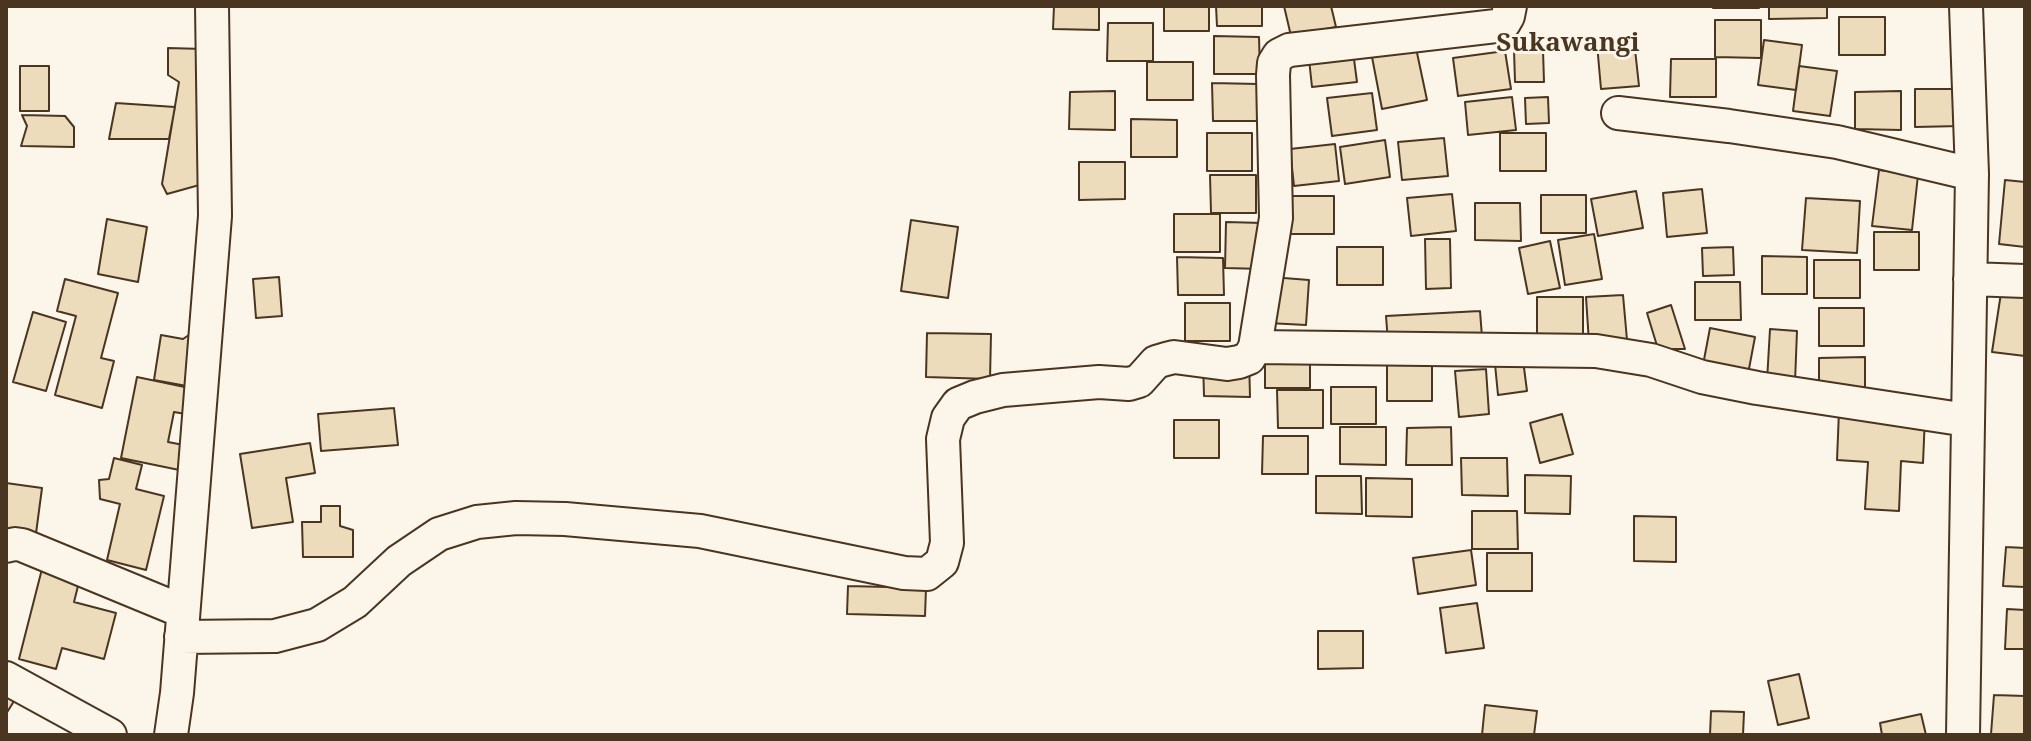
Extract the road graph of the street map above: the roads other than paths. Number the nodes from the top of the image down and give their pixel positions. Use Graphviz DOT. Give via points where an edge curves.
graph roads {
  1 [pos="212,6"];
  2 [pos="1510,6"];
  3 [pos="1966,6"];
  4 [pos="1618,113"];
  5 [pos="1972,174"];
  6 [pos="1970,279"];
  7 [pos="2025,281"];
  8 [pos="1255,347"];
  9 [pos="1967,420"];
  10 [pos="6,546"];
  11 [pos="182,624"];
  12 [pos="6,678"];
  13 [pos="110,735"];
  14 [pos="171,735"];
  15 [pos="1963,735"];
  1 -- 11 [label="street" via="215,216"];
  2 -- 8 [label="street" via="1504,23 1496,26 1279,55 1273,75 1276,218"];
  3 -- 5 [label="street"];
  4 -- 5 [label="street" via="1837,142"];
  5 -- 6 [label="street"];
  6 -- 7 [label="street"];
  6 -- 9 [label="street"];
  8 -- 9 [label="street" via="1596,351 1757,388"];
  8 -- 11 [label="street" via="1249,358 1227,364 1166,359 1129,384 1003,390 958,404 943,439 947,543 942,562 927,574 700,531 516,518 477,522 439,534 399,561 355,602 317,625 275,636"];
  9 -- 15 [label="street"];
  10 -- 11 [label="street" via="22,545"];
  11 -- 14 [label="street"];
  12 -- 13 [label="street"];
}
